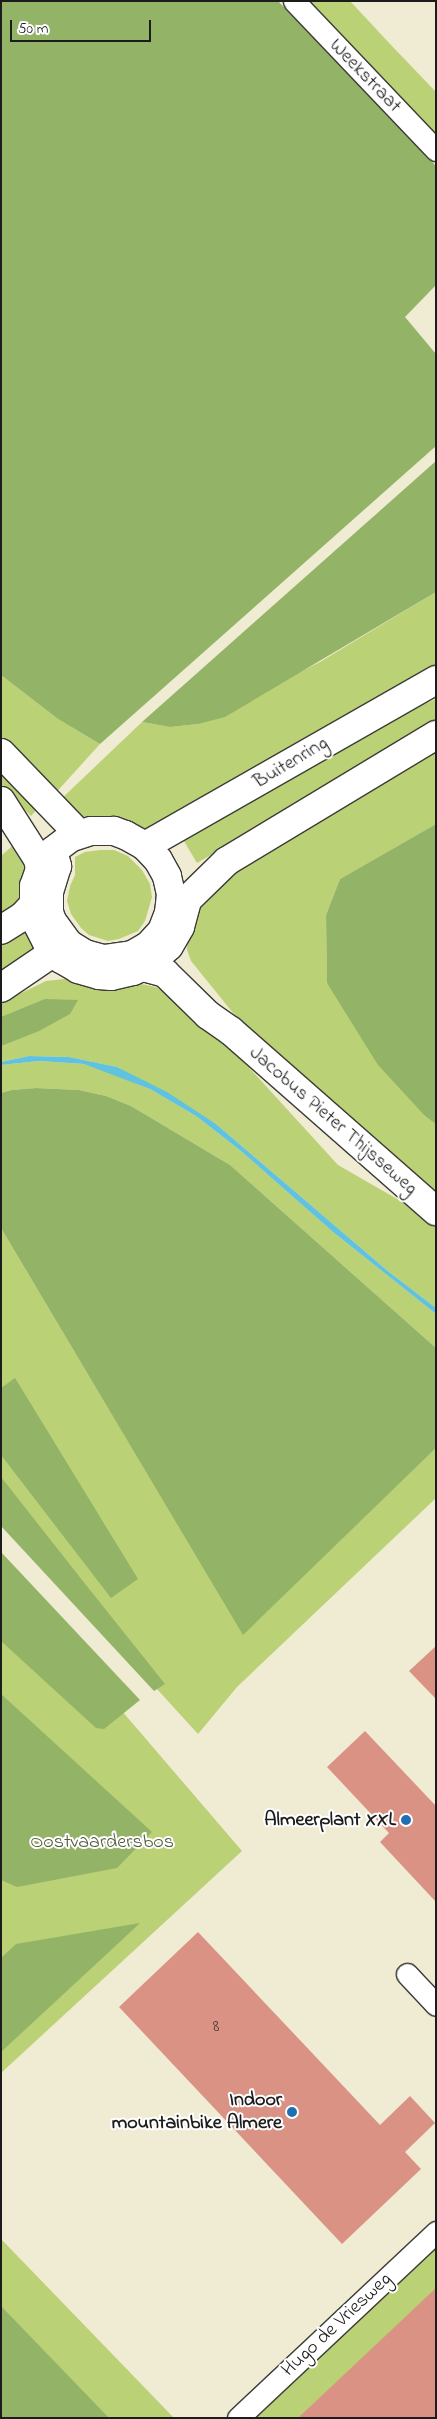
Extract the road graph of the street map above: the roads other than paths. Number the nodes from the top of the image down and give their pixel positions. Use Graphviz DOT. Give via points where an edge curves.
graph roads {
  1 [pos="294,1"];
  2 [pos="436,150"];
  3 [pos="436,680"];
  4 [pos="436,735"];
  5 [pos="1,753"];
  6 [pos="4,805"];
  7 [pos="79,834"];
  8 [pos="145,846"];
  9 [pos="46,860"];
  10 [pos="178,900"];
  11 [pos="34,904"];
  12 [pos="1,930"];
  13 [pos="165,938"];
  14 [pos="66,955"];
  15 [pos="143,968"];
  16 [pos="5,986"];
  17 [pos="231,1031"];
  18 [pos="436,1210"];
  19 [pos="407,1974"];
  20 [pos="436,2005"];
  21 [pos="436,2232"];
  22 [pos="238,2418"];
  1 -- 2 [label="street, Weekstraat"];
  3 -- 8 [label="main road, Buitenring"];
  4 -- 10 [label="main road" via="226,861 186,881"];
  5 -- 7 [label="main road"];
  6 -- 9 [label="main road" via="29,823"];
  7 -- 8 [label="main road" via="114,832"];
  7 -- 9 [label="main road"];
  8 -- 10 [label="main road" via="163,868"];
  9 -- 11 [label="main road" via="34,886"];
  9 -- 14 [label="main road" via="56,866 49,893 50,912 62,937"];
  10 -- 13 [label="main road" via="180,927"];
  11 -- 12 [label="main road" via="23,916"];
  11 -- 14 [label="main road" via="38,925"];
  13 -- 14 [label="main road" via="123,958"];
  13 -- 15 [label="main road"];
  13 -- 17 [label="main road, Jacobus Pieter Thijsseweg" via="180,964"];
  14 -- 15 [label="main road" via="88,973 122,974"];
  14 -- 16 [label="main road"];
  15 -- 17 [label="main road, Jacobus Pieter Thijsseweg" via="165,973 208,1015"];
  17 -- 18 [label="main road, Jacobus Pieter Thijsseweg"];
  19 -- 20 [label="street"];
  21 -- 22 [label="street, Hugo de Vriesweg"];
}
